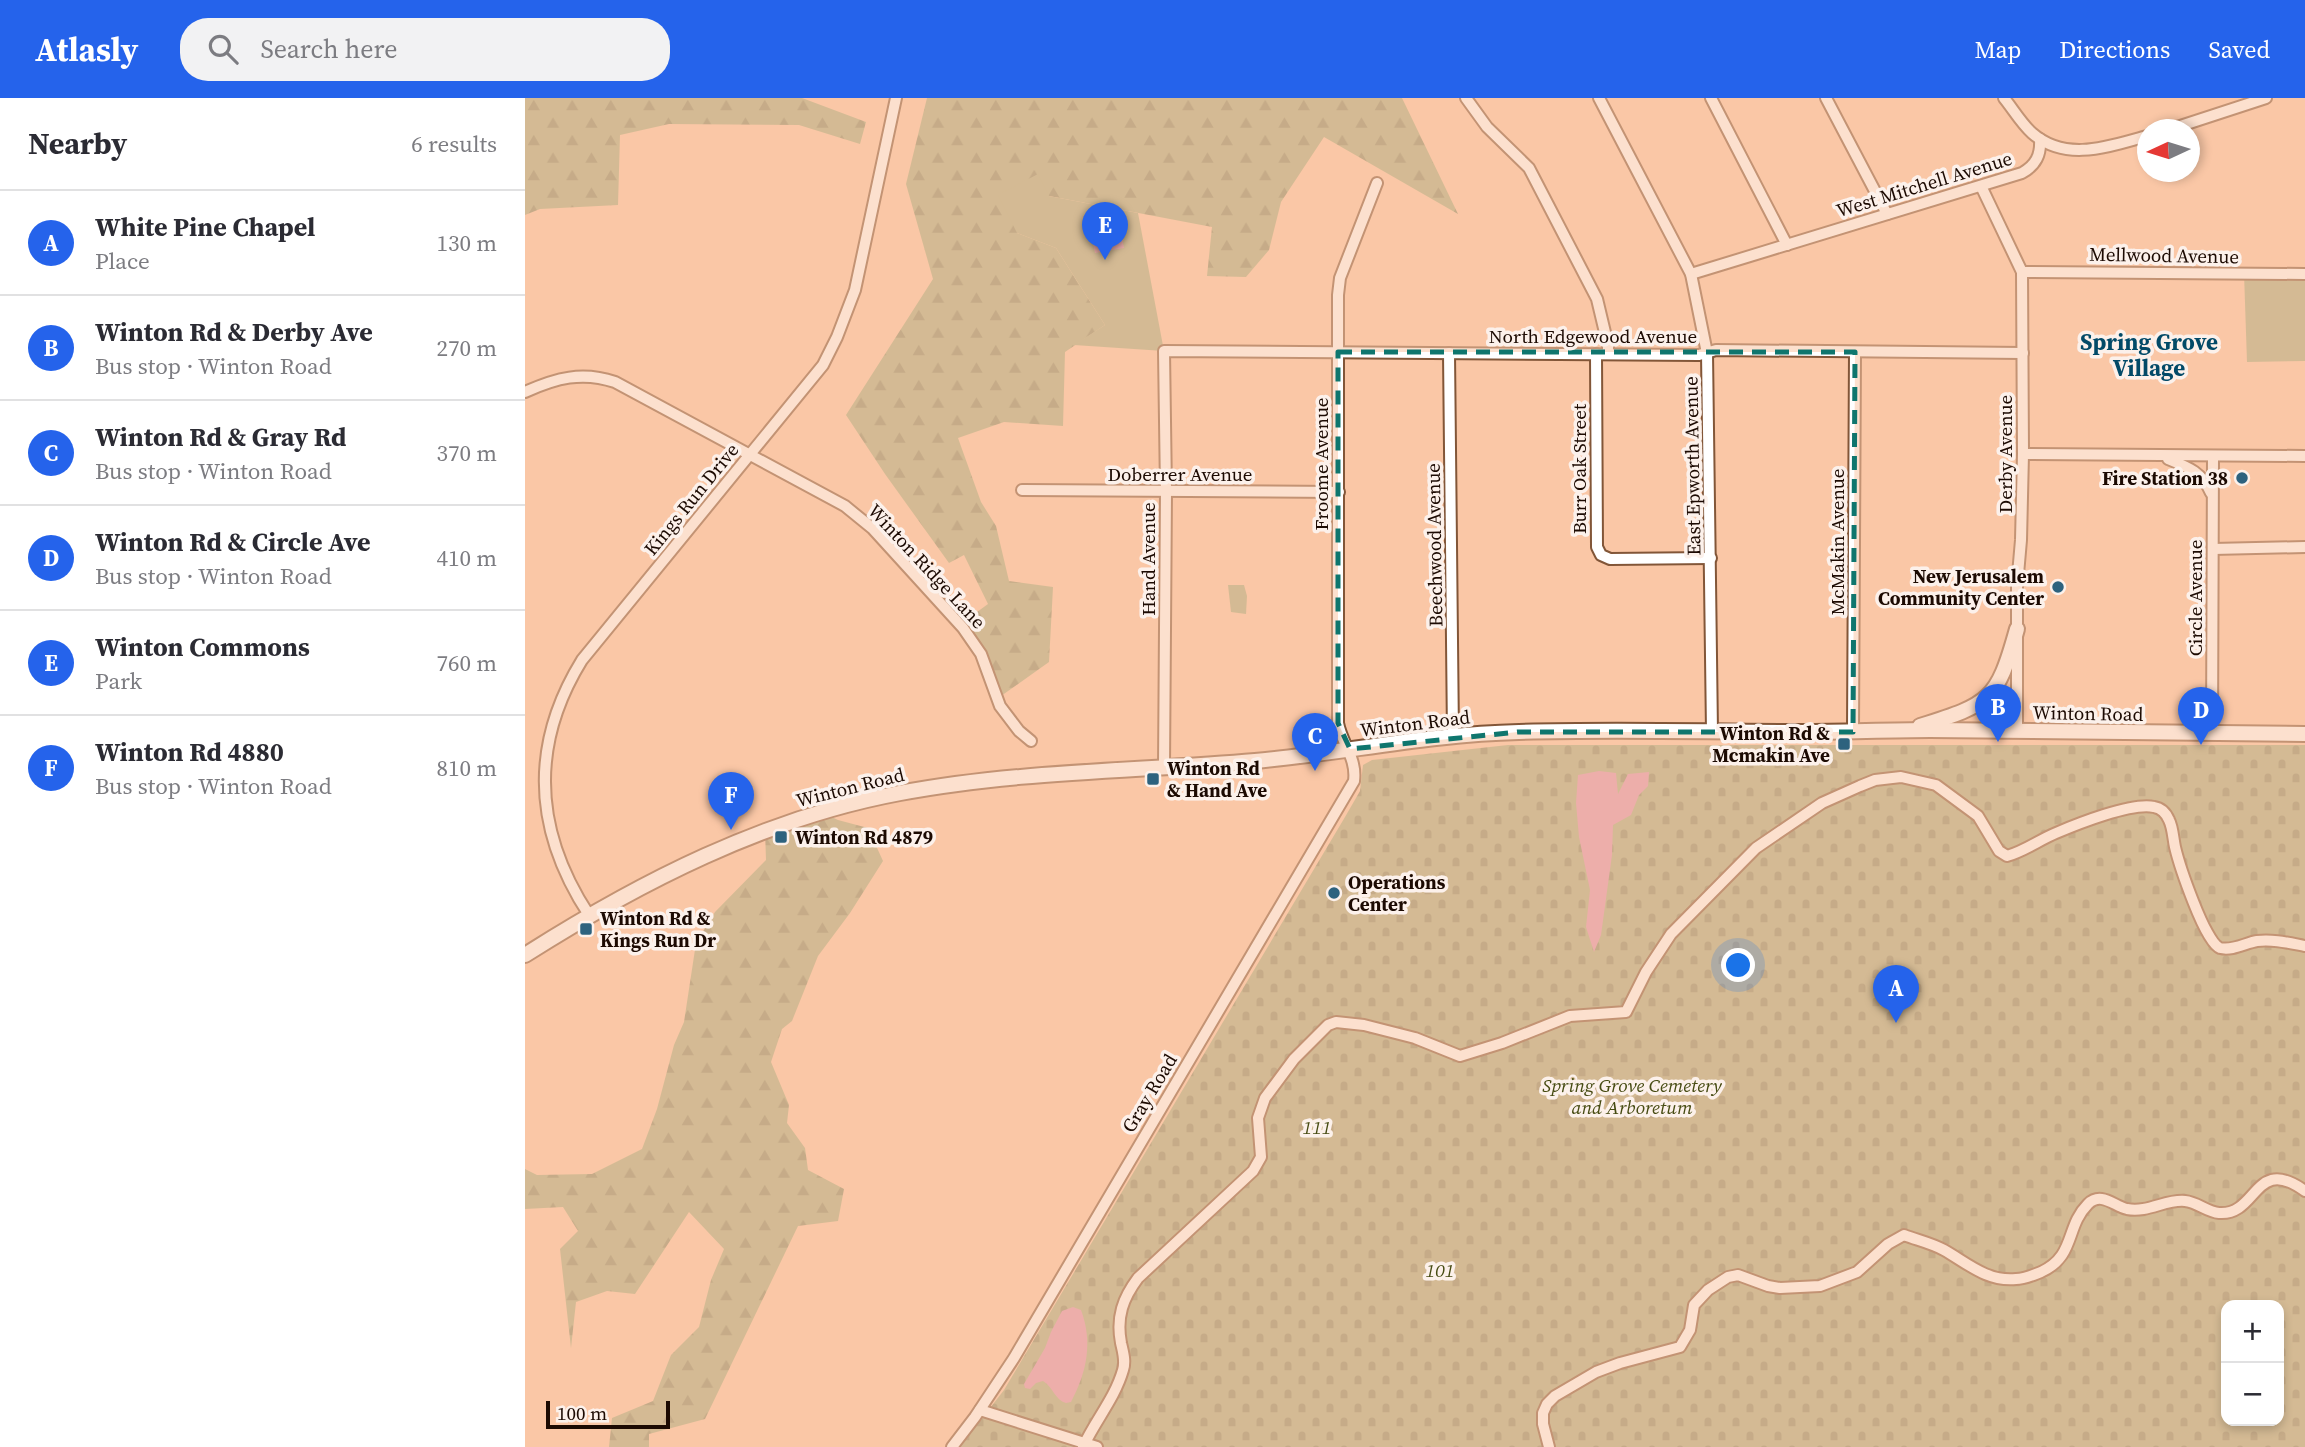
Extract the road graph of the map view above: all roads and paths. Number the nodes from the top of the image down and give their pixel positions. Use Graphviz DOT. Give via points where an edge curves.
graph roads {
  1 [pos="896,98"];
  2 [pos="1466,98"];
  3 [pos="1599,98"];
  4 [pos="1711,98"];
  5 [pos="1826,98"];
  6 [pos="2004,98"];
  7 [pos="2266,98"];
  8 [pos="2200,120"];
  9 [pos="2137,138"];
  10 [pos="2041,139"];
  11 [pos="1377,183"];
  12 [pos="1981,186"];
  13 [pos="1887,214"];
  14 [pos="1787,245"];
  15 [pos="2022,272"];
  16 [pos="1691,274"];
  17 [pos="2305,274"];
  18 [pos="1164,351"];
  19 [pos="1338,352"];
  20 [pos="1855,352"];
  21 [pos="1707,353"];
  22 [pos="2022,353"];
  23 [pos="1449,354"];
  24 [pos="1596,354"];
  25 [pos="1608,354"];
  26 [pos="525,393"];
  27 [pos="751,454"];
  28 [pos="2023,454"];
  29 [pos="2159,456"];
  30 [pos="2305,456"];
  31 [pos="2213,457"];
  32 [pos="1022,490"];
  33 [pos="1166,491"];
  34 [pos="1339,492"];
  35 [pos="2214,506"];
  36 [pos="2305,547"];
  37 [pos="2213,549"];
  38 [pos="1711,558"];
  39 [pos="2017,629"];
  40 [pos="1905,731"];
  41 [pos="2017,731"];
  42 [pos="1713,732"];
  43 [pos="1853,732"];
  44 [pos="2212,733"];
  45 [pos="2305,734"];
  46 [pos="1453,736"];
  47 [pos="1031,741"];
  48 [pos="1350,749"];
  49 [pos="1164,767"];
  50 [pos="589,915"];
  51 [pos="2305,946"];
  52 [pos="525,955"];
  53 [pos="2305,1191"];
  54 [pos="980,1410"];
  55 [pos="1083,1445"];
  56 [pos="952,1447"];
  57 [pos="1097,1447"];
  58 [pos="1549,1447"];
  1 -- 27 [label="street, Kings Run Drive" via="862,264 846,316 819,372"];
  2 -- 25 [label="street" via="1487,127 1529,168 1597,299"];
  3 -- 16 [label="street, East Epworth Avenue"];
  4 -- 14 [label="street"];
  5 -- 13 [label="street"];
  6 -- 10 [label="street" via="2029,131"];
  7 -- 8 [label="street"];
  9 -- 10 [label="street" via="2088,150 2066,149"];
  10 -- 12 [label="street, West Mitchell Avenue" via="2032,166"];
  11 -- 19 [label="street, Froome Avenue" via="1340,278"];
  12 -- 13 [label="street, West Mitchell Avenue"];
  12 -- 15 [label="street, Derby Avenue"];
  13 -- 14 [label="street, West Mitchell Avenue"];
  14 -- 16 [label="street, West Mitchell Avenue"];
  15 -- 17 [label="street, Mellwood Avenue"];
  15 -- 22 [label="street, Derby Avenue"];
  16 -- 21 [label="street, East Epworth Avenue"];
  18 -- 19 [label="street, North Edgewood Avenue"];
  18 -- 33 [label="street, Hand Avenue"];
  19 -- 23 [label="street, North Edgewood Avenue"];
  19 -- 34 [label="street, Froome Avenue"];
  20 -- 21 [label="street, North Edgewood Avenue"];
  20 -- 22 [label="street, North Edgewood Avenue"];
  20 -- 43 [label="street, McMakin Avenue"];
  21 -- 25 [label="street, North Edgewood Avenue"];
  21 -- 38 [label="street, East Epworth Avenue"];
  22 -- 28 [label="street, Derby Avenue"];
  23 -- 24 [label="street, North Edgewood Avenue"];
  23 -- 46 [label="street, Beechwood Avenue"];
  24 -- 25 [label="street, North Edgewood Avenue"];
  24 -- 38 [label="street, Burr Oak Street" via="1598,552 1610,559"];
  26 -- 27 [label="street, Winton Ridge Lane" via="568,377 604,378"];
  27 -- 47 [label="street, Winton Ridge Lane" via="845,506 872,528 973,640 1000,706"];
  27 -- 50 [label="street, Kings Run Drive" via="582,660 553,720 544,774 551,835 574,892"];
  28 -- 29 [label="street, Circle Avenue"];
  28 -- 39 [label="street, Derby Avenue"];
  29 -- 31 [label="street, Circle Avenue"];
  29 -- 35 [label="street, Circle Avenue" via="2198,473 2207,482"];
  30 -- 31 [label="street"];
  31 -- 35 [label="street, Circle Avenue"];
  32 -- 33 [label="street, Doberrer Avenue"];
  33 -- 34 [label="street, Doberrer Avenue"];
  33 -- 49 [label="street, Hand Avenue"];
  34 -- 48 [label="street, Froome Avenue" via="1338,723"];
  35 -- 37 [label="street, Circle Avenue"];
  36 -- 37 [label="street"];
  37 -- 44 [label="street, Circle Avenue"];
  38 -- 42 [label="street, East Epworth Avenue"];
  39 -- 40 [label="main road" via="2006,670 1982,702"];
  39 -- 41 [label="street, Derby Avenue"];
  40 -- 41 [label="main road, Winton Road"];
  40 -- 43 [label="main road, Winton Road"];
  41 -- 44 [label="main road, Winton Road"];
  42 -- 43 [label="main road, Winton Road"];
  42 -- 46 [label="main road, Winton Road"];
  44 -- 45 [label="main road, Winton Road"];
  46 -- 48 [label="main road, Winton Road"];
  48 -- 49 [label="main road, Winton Road"];
  48 -- 54 [label="street, Gray Road" via="1354,781"];
  49 -- 50 [label="main road, Winton Road" via="964,783 863,801 748,837"];
  50 -- 52 [label="main road, Winton Road"];
  51 -- 55 [label="street" via="2257,941 2218,948 2201,922 2163,810 2131,807 2007,856 1978,816 1936,785 1901,776 1860,786 1822,803 1756,848 1671,934 1626,1012 1570,1016 1460,1056 1364,1025 1343,1021 1328,1026 1294,1059 1265,1098 1258,1118 1261,1157 1253,1171 1128,1291 1119,1314 1125,1366"];
  53 -- 58 [label="street" via="2270,1179 2239,1209 2221,1213 2184,1201 2126,1209 2098,1198 2077,1220 2058,1262 2018,1279 1983,1274 1943,1249 1904,1235 1857,1272 1820,1286 1780,1288 1728,1276 1694,1305 1690,1330 1680,1347 1596,1372 1546,1404 1543,1424"];
  54 -- 55 [label="street"];
  54 -- 56 [label="street, Gray Road"];
  55 -- 57 [label="street"];
}
